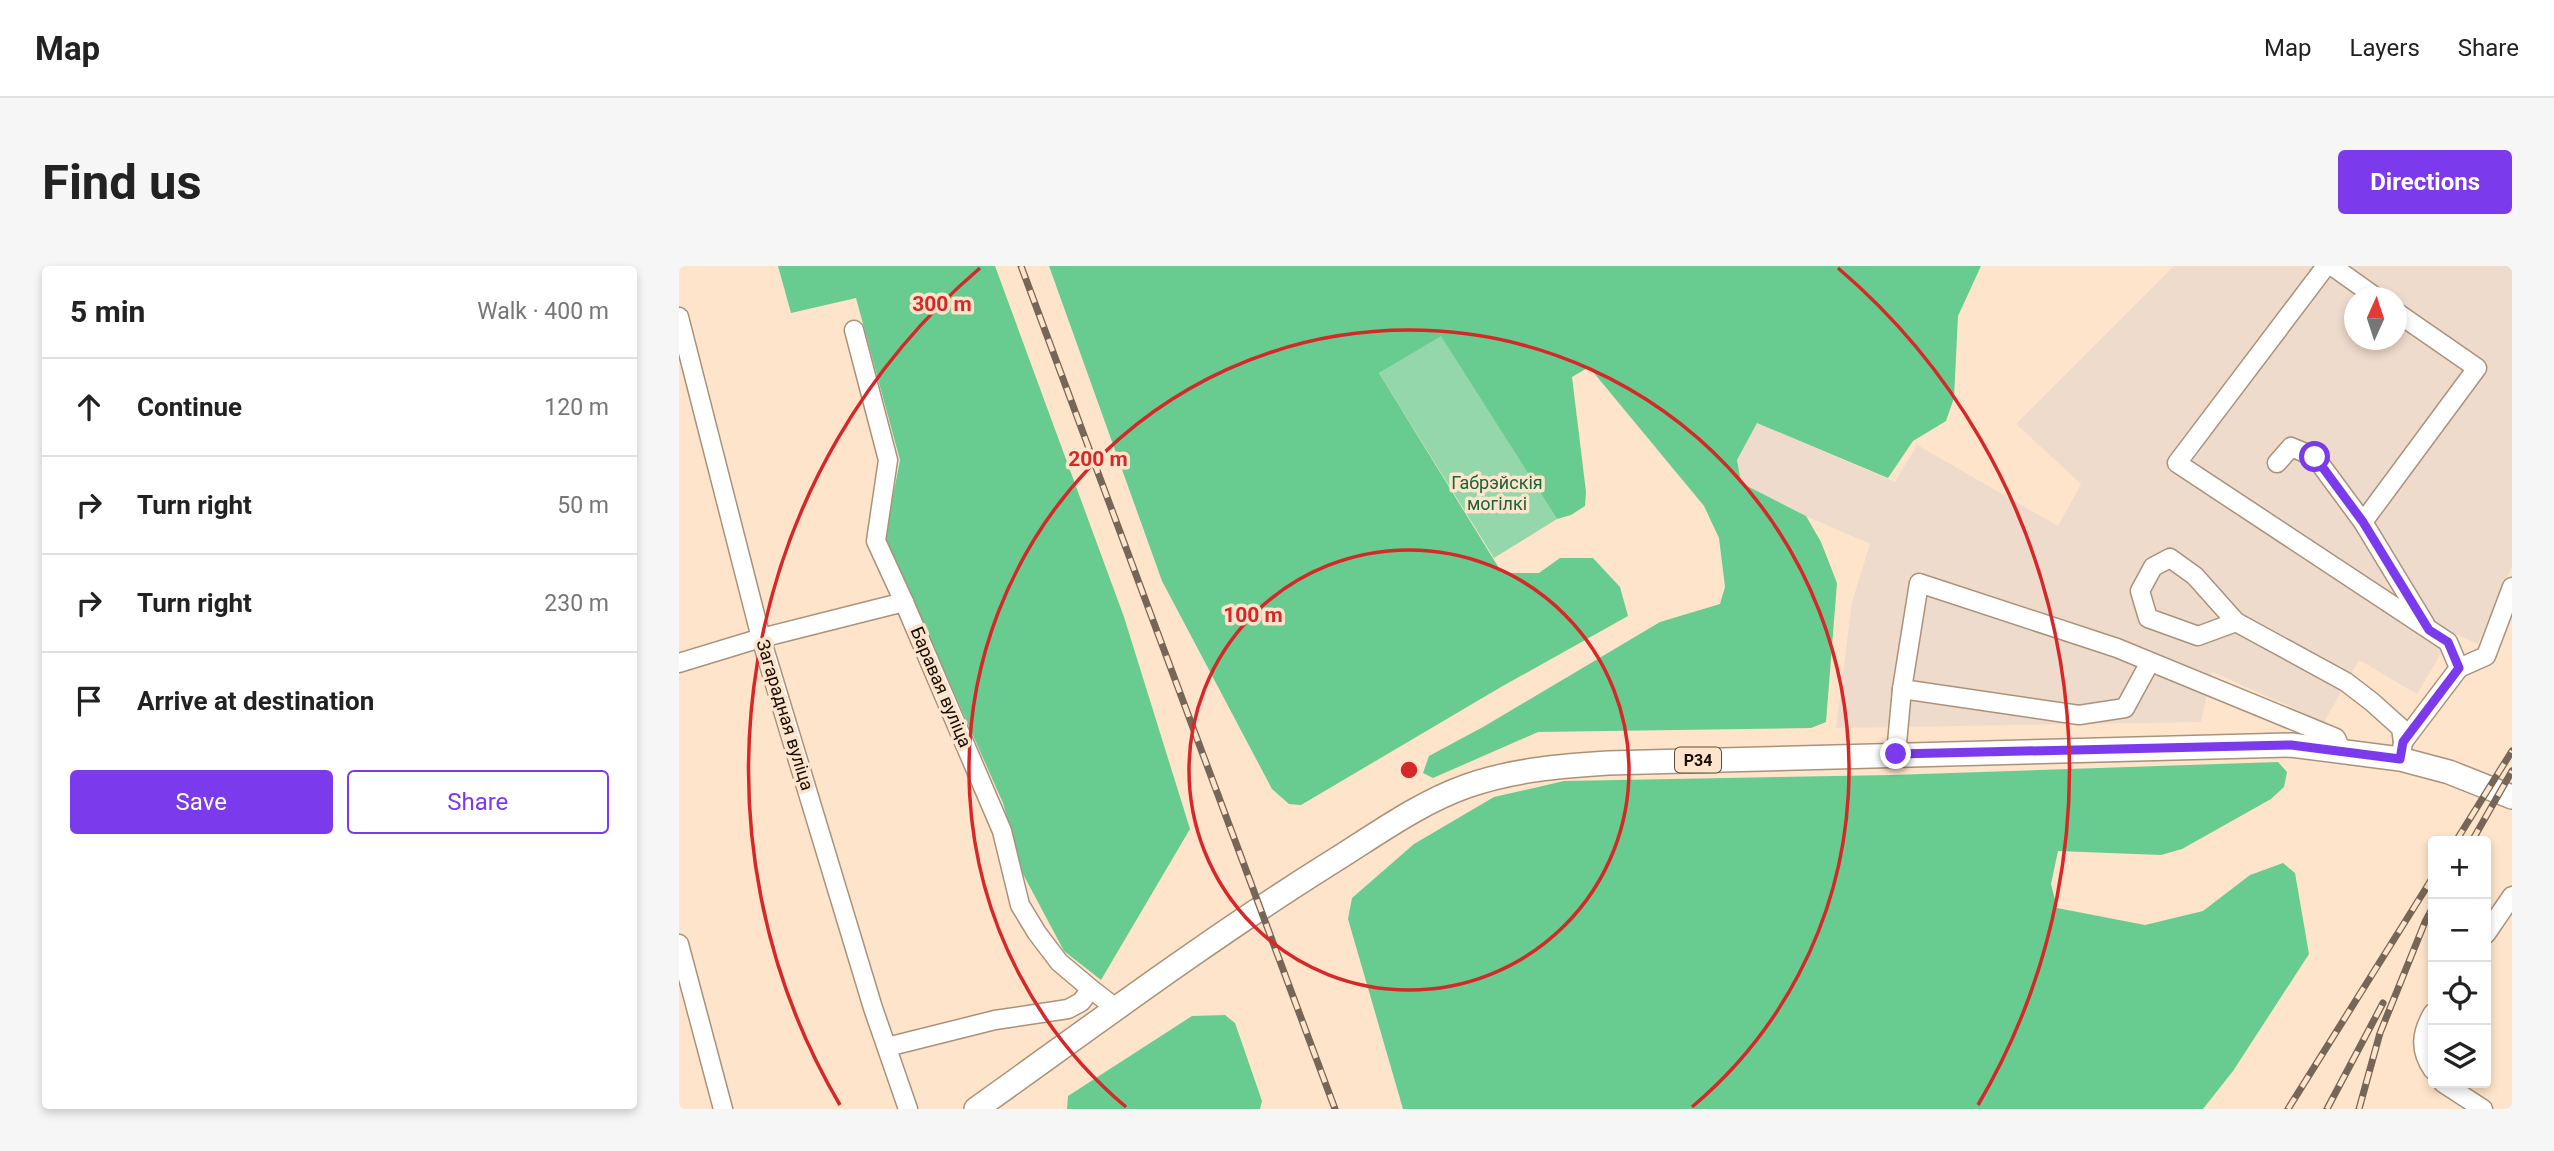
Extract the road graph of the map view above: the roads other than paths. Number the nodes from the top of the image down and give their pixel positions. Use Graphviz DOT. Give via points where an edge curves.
graph roads {
  1 [pos="2326,266"];
  2 [pos="2332,266"];
  3 [pos="2362,287"];
  4 [pos="679,317"];
  5 [pos="2407,320"];
  6 [pos="854,330"];
  7 [pos="2277,463"];
  8 [pos="2363,522"];
  9 [pos="2512,587"];
  10 [pos="904,602"];
  11 [pos="2236,622"];
  12 [pos="2429,630"];
  13 [pos="761,638"];
  14 [pos="2150,662"];
  15 [pos="679,663"];
  16 [pos="2459,668"];
  17 [pos="1902,690"];
  18 [pos="2341,750"];
  19 [pos="2402,750"];
  20 [pos="1896,754"];
  21 [pos="2512,797"];
  22 [pos="2512,896"];
  23 [pos="2491,927"];
  24 [pos="679,944"];
  25 [pos="1091,989"];
  26 [pos="1117,1009"];
  27 [pos="2428,1021"];
  28 [pos="887,1047"];
  29 [pos="2428,1062"];
  30 [pos="2451,1088"];
  31 [pos="723,1109"];
  32 [pos="908,1109"];
  33 [pos="976,1109"];
  34 [pos="2483,1109"];
  1 -- 12 [label="street" via="2177,463"];
  2 -- 3 [label="street"];
  4 -- 13 [label="street, Загарадная вуліца"];
  5 -- 8 [label="street" via="2477,369"];
  6 -- 10 [label="street, Баравая вуліца" via="888,460 876,541"];
  7 -- 8 [label="street" via="2291,447 2315,457"];
  8 -- 12 [label="street"];
  9 -- 16 [label="street" via="2486,656"];
  10 -- 13 [label="street"];
  10 -- 25 [label="street, Баравая вуліца" via="1002,831 1020,905 1059,962"];
  11 -- 11 [label="street" via="2195,576 2170,558 2153,567 2140,591 2148,618 2198,636"];
  11 -- 19 [label="street" via="2346,682 2401,728"];
  12 -- 16 [label="street" via="2448,642"];
  13 -- 15 [label="street"];
  13 -- 28 [label="street, Загарадная вуліца"];
  14 -- 17 [label="street" via="2125,708 2079,715"];
  14 -- 17 [label="street" via="1919,583"];
  14 -- 18 [label="street" via="2336,738"];
  16 -- 19 [label="street"];
  17 -- 20 [label="street"];
  18 -- 19 [label="main road, Р34"];
  18 -- 20 [label="main road, Р34" via="2291,745"];
  19 -- 21 [label="main road, Р34"];
  20 -- 26 [label="main road, Р34" via="1555,766 1475,783 1407,816 1260,907"];
  22 -- 23 [label="street"];
  24 -- 31 [label="street"];
  25 -- 26 [label="street, Баравая вуліца"];
  25 -- 28 [label="street" via="1068,1009 995,1020"];
  26 -- 33 [label="main road, Р34"];
  27 -- 29 [label="street" via="2422,1046"];
  28 -- 32 [label="street, Загарадная вуліца"];
  30 -- 34 [label="street"];
}
